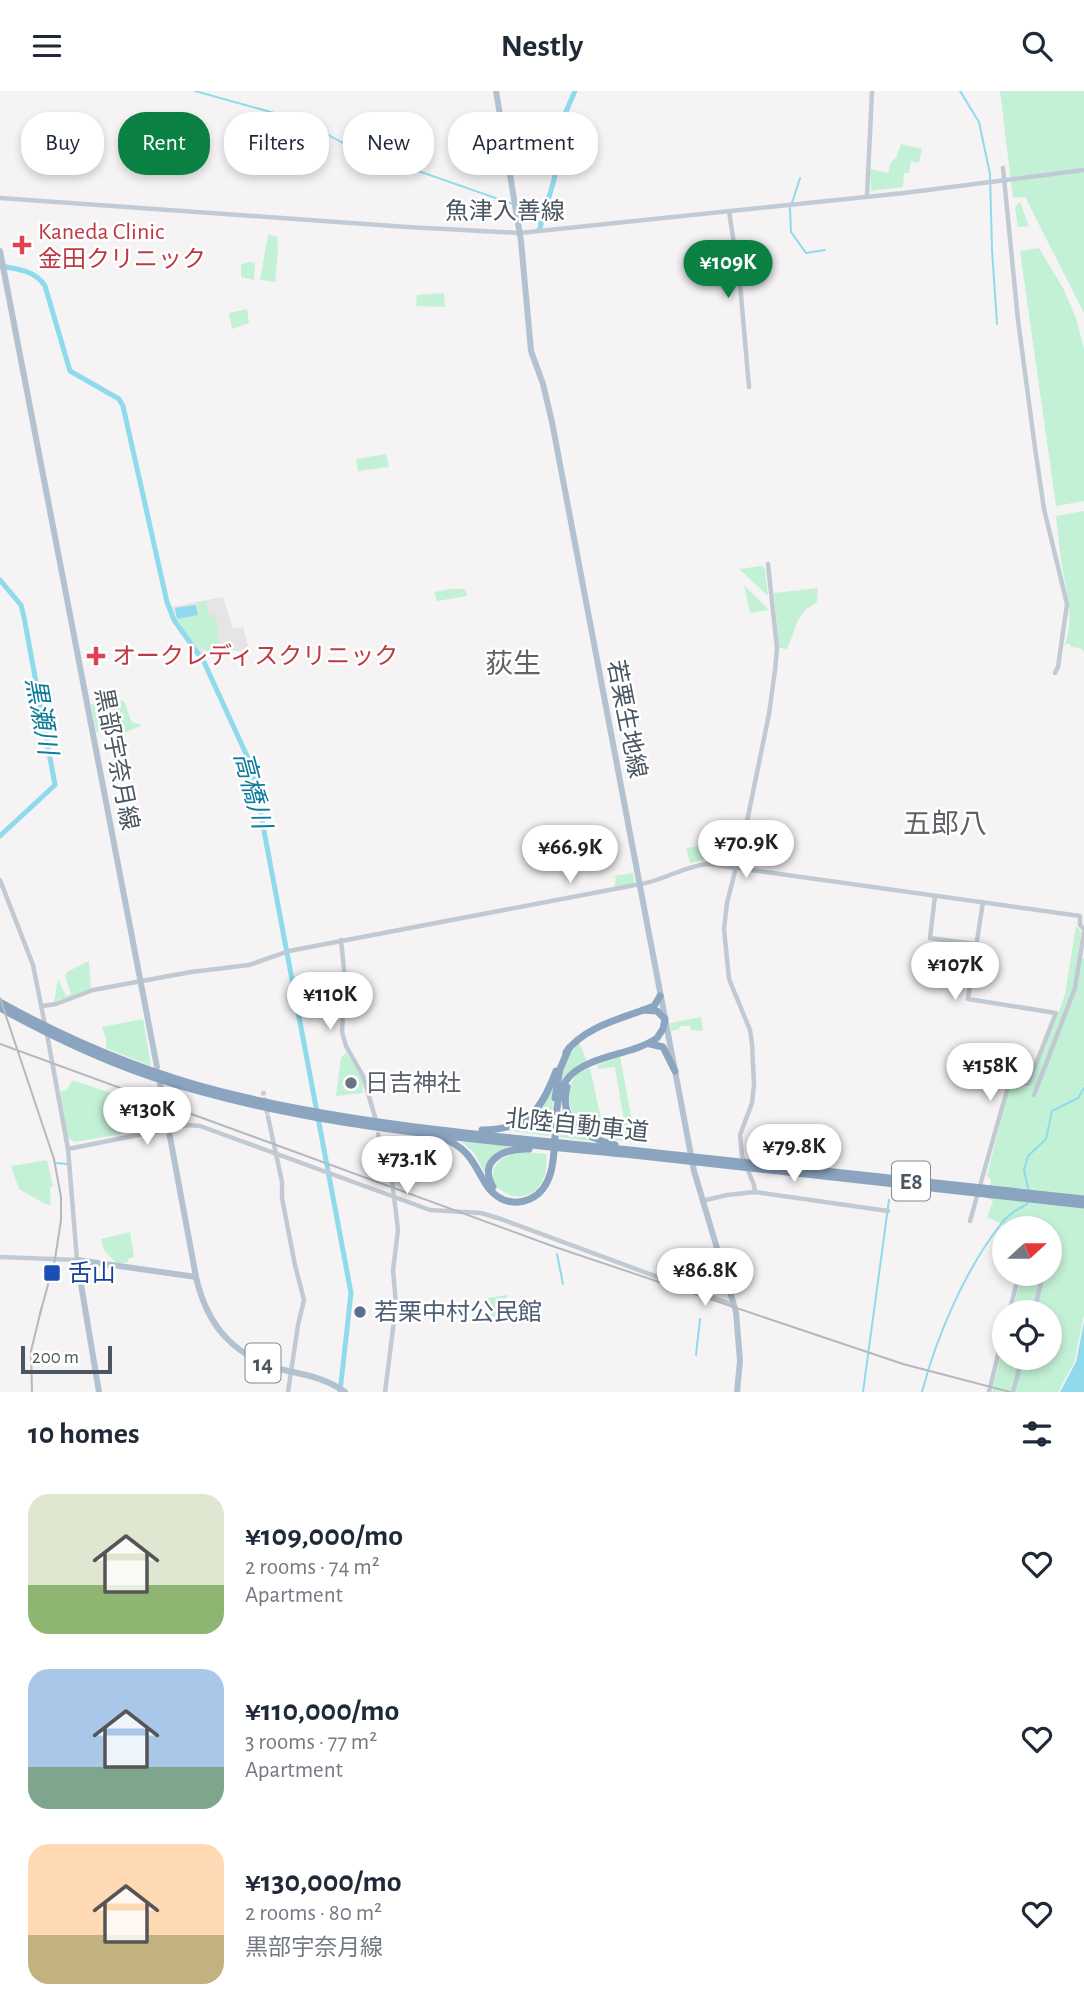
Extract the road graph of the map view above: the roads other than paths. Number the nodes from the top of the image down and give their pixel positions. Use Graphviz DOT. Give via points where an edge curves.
graph roads {
  1 [pos="496,91"];
  2 [pos="872,91"];
  3 [pos="1003,168"];
  4 [pos="1084,170"];
  5 [pos="1007,179"];
  6 [pos="867,196"];
  7 [pos="0,198"];
  8 [pos="729,211"];
  9 [pos="520,233"];
  10 [pos="0,251"];
  11 [pos="749,387"];
  12 [pos="768,564"];
  13 [pos="1055,673"];
  14 [pos="737,867"];
  15 [pos="0,880"];
  16 [pos="639,885"];
  17 [pos="935,895"];
  18 [pos="983,901"];
  19 [pos="1084,930"];
  20 [pos="341,940"];
  21 [pos="975,944"];
  22 [pos="141,982"];
  23 [pos="660,996"];
  24 [pos="0,1002"];
  25 [pos="42,1006"];
  26 [pos="0,1008"];
  27 [pos="643,1010"];
  28 [pos="665,1019"];
  29 [pos="52,1033"];
  30 [pos="642,1045"];
  31 [pos="569,1048"];
  32 [pos="586,1066"];
  33 [pos="157,1067"];
  34 [pos="675,1071"];
  35 [pos="160,1083"];
  36 [pos="1034,1095"];
  37 [pos="324,1116"];
  38 [pos="268,1117"];
  39 [pos="374,1117"];
  40 [pos="365,1125"];
  41 [pos="412,1126"];
  42 [pos="168,1129"];
  43 [pos="378,1134"];
  44 [pos="542,1145"];
  45 [pos="563,1148"];
  46 [pos="68,1149"];
  47 [pos="275,1153"];
  48 [pos="384,1154"];
  49 [pos="683,1157"];
  50 [pos="391,1180"];
  51 [pos="755,1192"];
  52 [pos="394,1197"];
  53 [pos="702,1201"];
  54 [pos="1084,1202"];
  55 [pos="888,1210"];
  56 [pos="970,1221"];
  57 [pos="0,1257"];
  58 [pos="77,1260"];
  59 [pos="196,1277"];
  60 [pos="735,1305"];
  61 [pos="994,1370"];
  62 [pos="1019,1370"];
  63 [pos="291,1371"];
  64 [pos="99,1392"];
  65 [pos="288,1392"];
  66 [pos="345,1392"];
  67 [pos="385,1392"];
  68 [pos="737,1392"];
  69 [pos="989,1392"];
  70 [pos="1013,1392"];
  1 -- 9 [label="main road, 若栗生地線"];
  2 -- 6 [label="main road"];
  3 -- 5 [label="street"];
  4 -- 5 [label="main road, 魚津入善線"];
  5 -- 6 [label="main road, 魚津入善線"];
  5 -- 13 [label="street" via="1018,320 1039,475 1067,604"];
  6 -- 8 [label="main road, 魚津入善線"];
  7 -- 9 [label="main road, 魚津入善線"];
  8 -- 9 [label="main road, 魚津入善線"];
  8 -- 11 [label="street"];
  9 -- 16 [label="main road, 若栗生地線" via="531,351 552,422"];
  10 -- 22 [label="main road, 黒部宇奈月線"];
  12 -- 14 [label="street" via="776,659"];
  14 -- 16 [label="street" via="696,865"];
  14 -- 17 [label="street"];
  14 -- 51 [label="street" via="725,910 723,942 731,989 752,1043 752,1103 740,1135"];
  15 -- 25 [label="street" via="33,965"];
  16 -- 20 [label="street"];
  16 -- 23 [label="main road, 若栗生地線"];
  17 -- 18 [label="street"];
  17 -- 21 [label="street" via="930,938"];
  18 -- 19 [label="street" via="1080,916"];
  18 -- 21 [label="street"];
  19 -- 36 [label="street" via="1074,988"];
  20 -- 22 [label="street" via="249,965"];
  20 -- 39 [label="street" via="345,979 342,1032 363,1076"];
  21 -- 56 [label="street" via="968,999 1056,1013 1028,1084 1009,1083"];
  22 -- 25 [label="street" via="93,990"];
  22 -- 33 [label="main road, 黒部宇奈月線"];
  23 -- 27 [label="highway" via="656,1005"];
  23 -- 28 [label="main road, 若栗生地線"];
  24 -- 29 [label="highway, 北陸自動車道"];
  25 -- 46 [label="street"];
  26 -- 29 [label="highway, 北陸自動車道"];
  27 -- 28 [label="highway" via="657,1011"];
  27 -- 31 [label="highway" via="593,1030"];
  28 -- 30 [label="highway" via="659,1035"];
  28 -- 34 [label="main road, 若栗生地線"];
  29 -- 37 [label="highway, 北陸自動車道" via="173,1078"];
  30 -- 32 [label="highway"];
  30 -- 34 [label="highway" via="663,1047"];
  31 -- 41 [label="highway" via="540,1106 519,1123 482,1130"];
  31 -- 44 [label="highway" via="559,1076 543,1183 518,1198 504,1196 492,1186 489,1169 500,1154"];
  32 -- 40 [label="highway" via="562,1087 550,1175 540,1192 526,1201 512,1202 496,1195 471,1157 455,1143"];
  32 -- 49 [label="highway" via="572,1077 565,1093 566,1111 576,1126 604,1142"];
  34 -- 53 [label="main road, 若栗生地線"];
  35 -- 42 [label="main road, 14"];
  37 -- 40 [label="highway, 北陸自動車道"];
  37 -- 41 [label="highway, 北陸自動車道"];
  38 -- 47 [label="street"];
  40 -- 44 [label="highway, 北陸自動車道"];
  41 -- 44 [label="highway, 北陸自動車道"];
  42 -- 46 [label="street"];
  42 -- 47 [label="street" via="200,1126"];
  42 -- 59 [label="main road, 14"];
  43 -- 48 [label="street"];
  44 -- 45 [label="highway"];
  45 -- 49 [label="highway, 北陸自動車道"];
  45 -- 49 [label="highway, 北陸自動車道"];
  46 -- 58 [label="street"];
  47 -- 52 [label="street"];
  47 -- 63 [label="street" via="304,1300"];
  49 -- 54 [label="highway, E8"];
  50 -- 52 [label="street"];
  51 -- 53 [label="street"];
  51 -- 55 [label="street"];
  52 -- 60 [label="street" via="430,1210 493,1216"];
  52 -- 67 [label="street" via="396,1305"];
  53 -- 60 [label="main road, 若栗生地線"];
  57 -- 58 [label="main road"];
  58 -- 59 [label="main road"];
  58 -- 64 [label="main road"];
  59 -- 63 [label="main road, 14" via="202,1303 232,1343 257,1361"];
  60 -- 68 [label="main road, 若栗生地線" via="740,1348"];
  61 -- 69 [label="street"];
  62 -- 70 [label="street"];
  63 -- 65 [label="street"];
  63 -- 66 [label="main road, 14" via="324,1380"];
}
